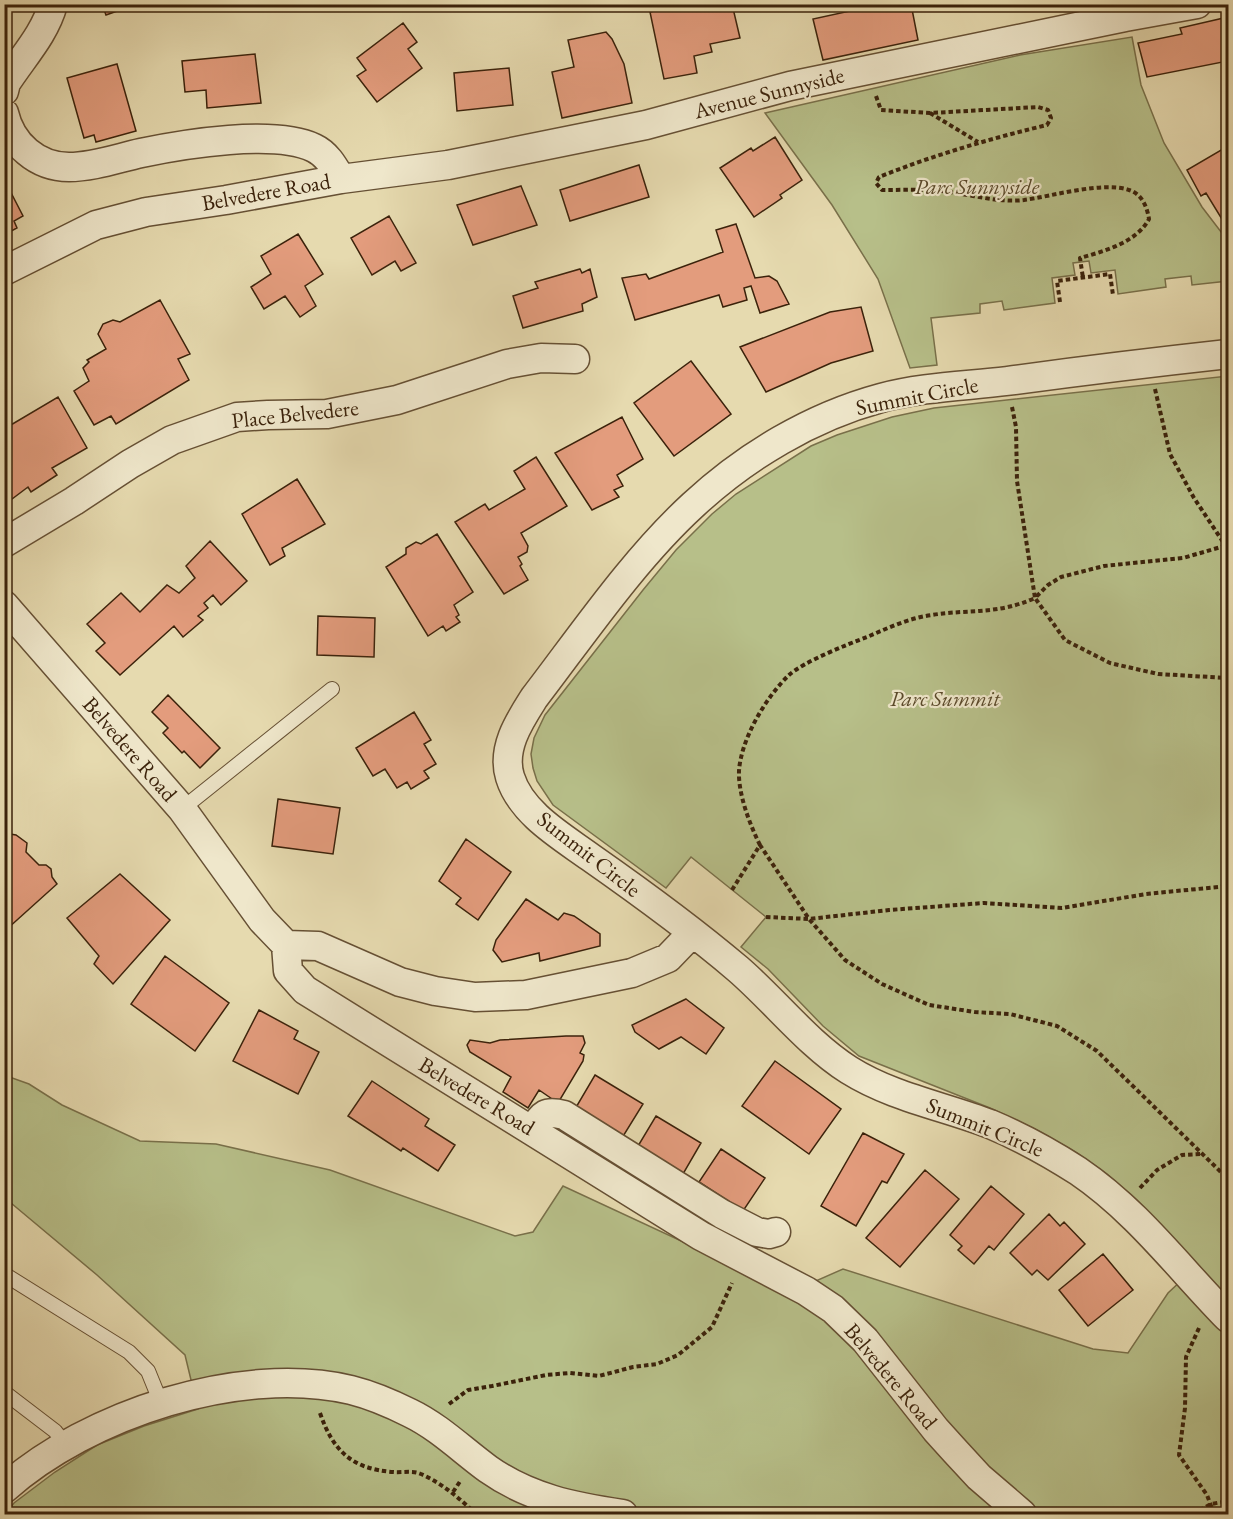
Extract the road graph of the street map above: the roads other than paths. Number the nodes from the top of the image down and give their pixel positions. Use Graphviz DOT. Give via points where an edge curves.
graph roads {
  1 [pos="53,4"];
  2 [pos="1197,4"];
  3 [pos="4,91"];
  4 [pos="4,113"];
  5 [pos="341,179"];
  6 [pos="4,271"];
  7 [pos="1228,354"];
  8 [pos="575,359"];
  9 [pos="4,543"];
  10 [pos="4,605"];
  11 [pos="332,689"];
  12 [pos="182,810"];
  13 [pos="692,933"];
  14 [pos="286,945"];
  15 [pos="533,1130"];
  16 [pos="776,1232"];
  17 [pos="4,1274"];
  18 [pos="1223,1312"];
  19 [pos="4,1392"];
  20 [pos="161,1403"];
  21 [pos="66,1445"];
  22 [pos="4,1489"];
  23 [pos="623,1515"];
  24 [pos="1022,1515"];
  1 -- 3 [label="street" via="39,35"];
  2 -- 5 [label="street, Avenue Sunnyside" via="790,86 623,129 448,165"];
  4 -- 5 [label="street, Belvedere Road" via="18,144 31,156 50,164 69,167 192,144 270,139 315,148"];
  5 -- 6 [label="street, Belvedere Road" via="146,212 96,225"];
  7 -- 13 [label="street, Summit Circle" via="883,398 844,410 807,426 725,477 666,531 517,724 509,749 509,776 522,800 551,829"];
  8 -- 9 [label="street, Place Belvedere" via="542,358 507,364 397,399 327,414 237,417 172,440"];
  10 -- 12 [label="street, Belvedere Road"];
  11 -- 12 [label="lane"];
  12 -- 14 [label="street, Belvedere Road" via="262,920"];
  13 -- 14 [label="street" via="668,958 632,973 526,995 475,997 400,982 318,946"];
  13 -- 18 [label="street, Summit Circle" via="849,1070 885,1088 1032,1143 1105,1190"];
  14 -- 15 [label="street, Belvedere Road" via="288,970 305,990"];
  15 -- 16 [label="street" via="542,1116 552,1112 564,1115 722,1214 757,1232"];
  15 -- 24 [label="street, Belvedere Road" via="701,1236 806,1291 833,1310 865,1340 955,1452"];
  17 -- 20 [label="lane" via="129,1352 148,1371"];
  19 -- 21 [label="lane" via="55,1431"];
  20 -- 21 [label="street"];
  20 -- 23 [label="street" via="269,1383 351,1390 413,1414 489,1470 541,1498"];
  21 -- 22 [label="street"];
}
